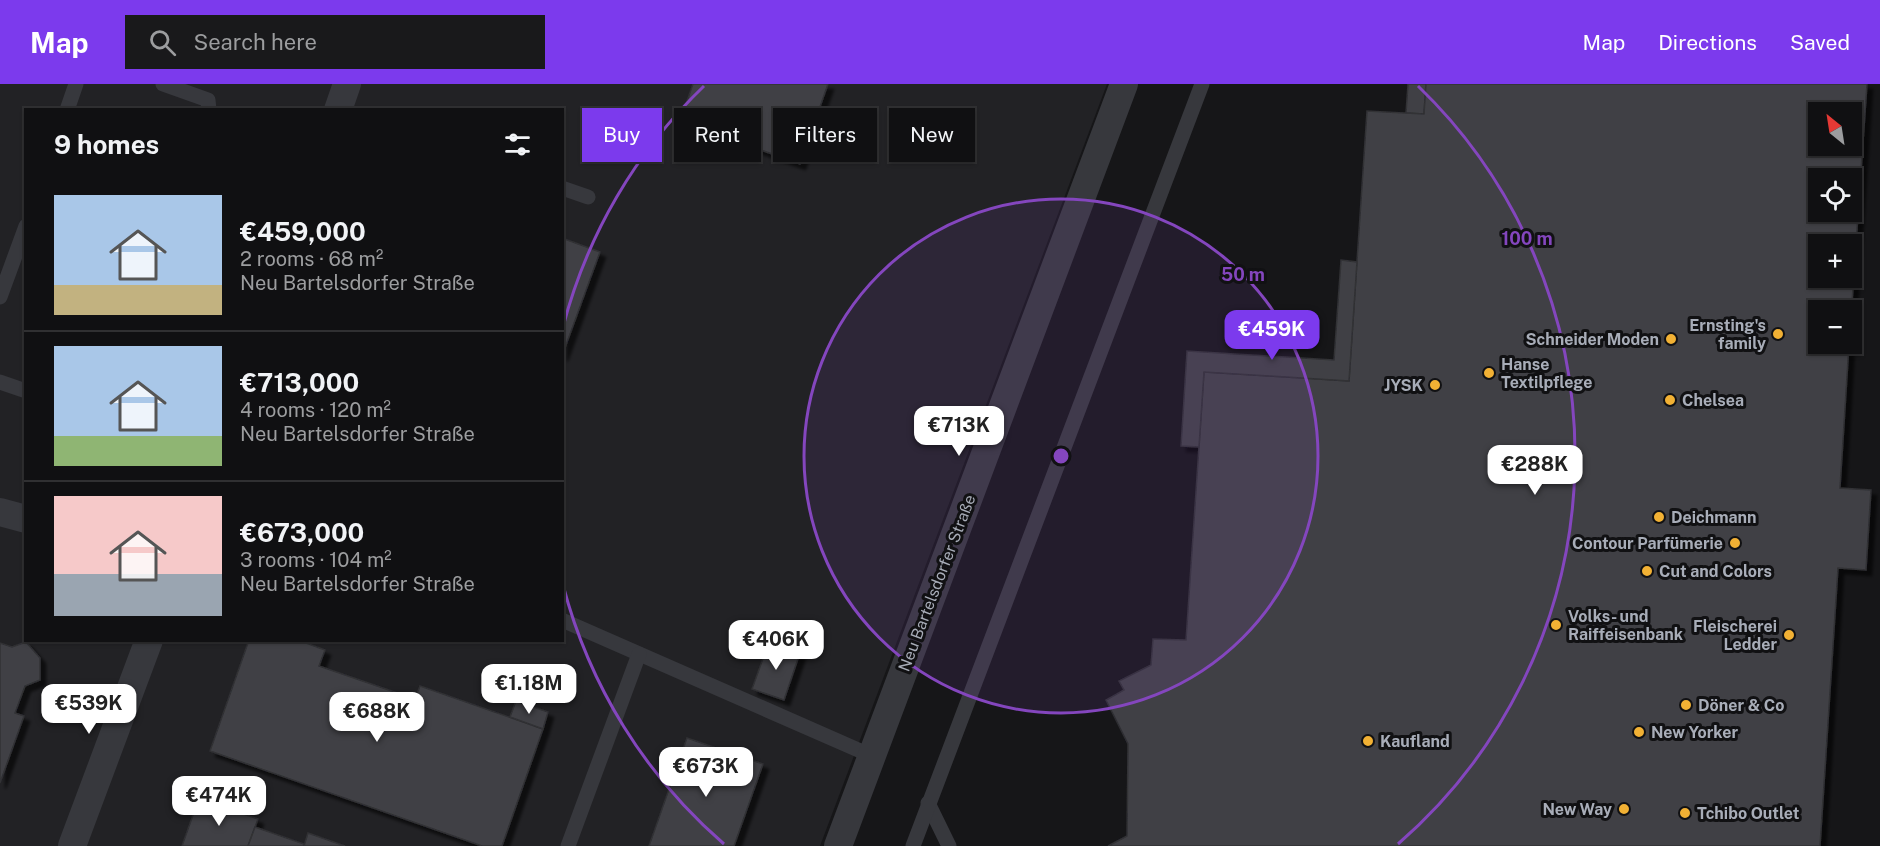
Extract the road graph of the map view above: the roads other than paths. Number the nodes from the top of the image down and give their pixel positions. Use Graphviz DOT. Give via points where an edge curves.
graph roads {
  1 [pos="76,84"];
  2 [pos="163,84"];
  3 [pos="1124,84"];
  4 [pos="1202,84"];
  5 [pos="68,108"];
  6 [pos="209,108"];
  7 [pos="564,189"];
  8 [pos="588,197"];
  9 [pos="24,231"];
  10 [pos="0,297"];
  11 [pos="0,382"];
  12 [pos="24,390"];
  13 [pos="0,512"];
  14 [pos="24,518"];
  15 [pos="564,621"];
  16 [pos="148,642"];
  17 [pos="639,654"];
  18 [pos="872,756"];
  19 [pos="928,803"];
  20 [pos="72,846"];
  21 [pos="568,846"];
  22 [pos="838,846"];
  23 [pos="913,846"];
  24 [pos="948,846"];
  1 -- 5 [label="lane"];
  2 -- 6 [label="lane" via="208,100"];
  3 -- 18 [label="street, Neu Bartelsdorfer Straße"];
  4 -- 19 [label="lane"];
  7 -- 8 [label="lane"];
  9 -- 10 [label="lane"];
  11 -- 12 [label="lane"];
  13 -- 14 [label="street"];
  15 -- 17 [label="lane"];
  16 -- 20 [label="street"];
  17 -- 18 [label="lane"];
  17 -- 21 [label="lane"];
  18 -- 22 [label="street, Neu Bartelsdorfer Straße"];
  19 -- 23 [label="lane"];
  19 -- 24 [label="lane"];
}
